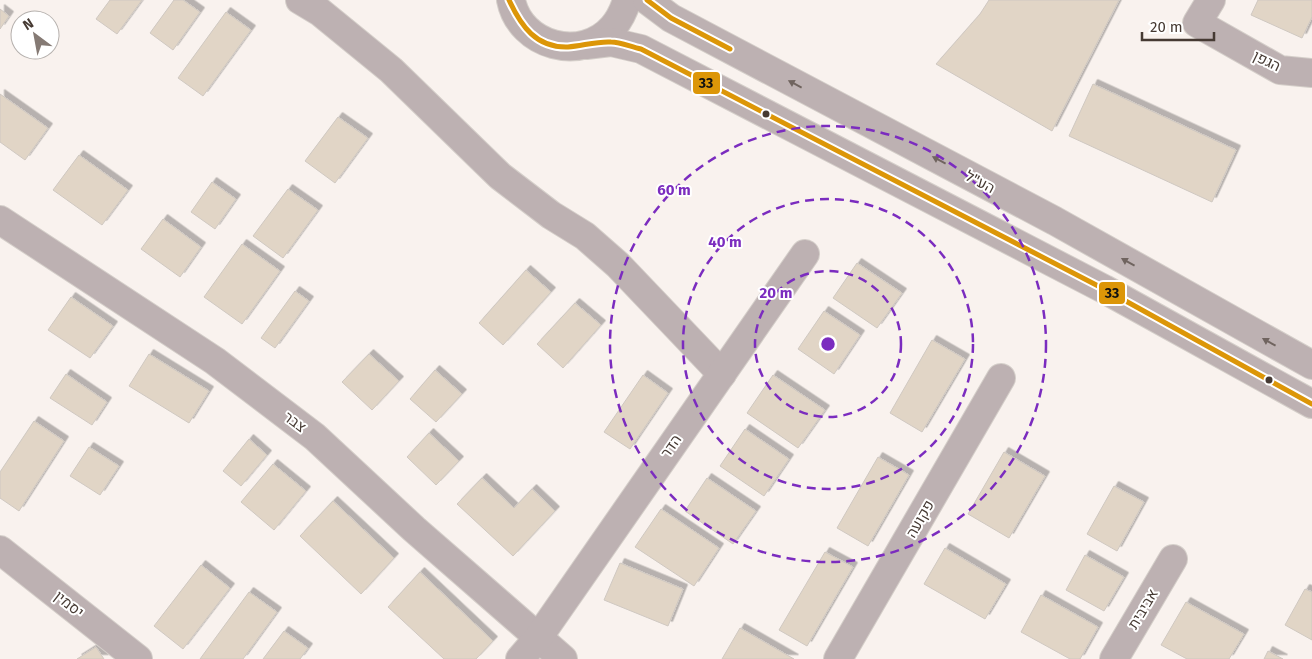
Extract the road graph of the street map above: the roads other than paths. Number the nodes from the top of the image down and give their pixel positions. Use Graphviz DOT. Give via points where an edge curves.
graph roads {
  1 [pos="300,0"];
  2 [pos="627,0"];
  3 [pos="646,0"];
  4 [pos="1211,0"];
  5 [pos="510,1"];
  6 [pos="586,45"];
  7 [pos="1312,72"];
  8 [pos="0,220"];
  9 [pos="805,254"];
  10 [pos="1312,365"];
  11 [pos="722,374"];
  12 [pos="1001,378"];
  13 [pos="1312,404"];
  14 [pos="0,550"];
  15 [pos="1173,559"];
  16 [pos="538,638"];
  17 [pos="138,659"];
  18 [pos="520,659"];
  19 [pos="563,659"];
  20 [pos="838,659"];
  21 [pos="1114,659"];
  1 -- 11 [label="street" via="320,12 391,70 500,176 585,236 618,265"];
  2 -- 6 [label="street" via="613,28"];
  10 -- 3 [label="street, הע\"ל, one-way" via="1055,221 671,18"];
  4 -- 7 [label="street, הגפן" via="1197,23 1280,70"];
  5 -- 6 [label="street" via="518,20 531,34 548,44"];
  6 -- 13 [label="street" via="611,42 641,49 1104,289"];
  8 -- 16 [label="street, צבר" via="215,361 315,436"];
  9 -- 11 [label="street, הדר"];
  11 -- 16 [label="street, הדר"];
  12 -- 20 [label="street, פקועה"];
  14 -- 17 [label="street, יסמין"];
  15 -- 21 [label="street, אביבית"];
  16 -- 18 [label="street"];
  16 -- 19 [label="street, צבר"];
}
